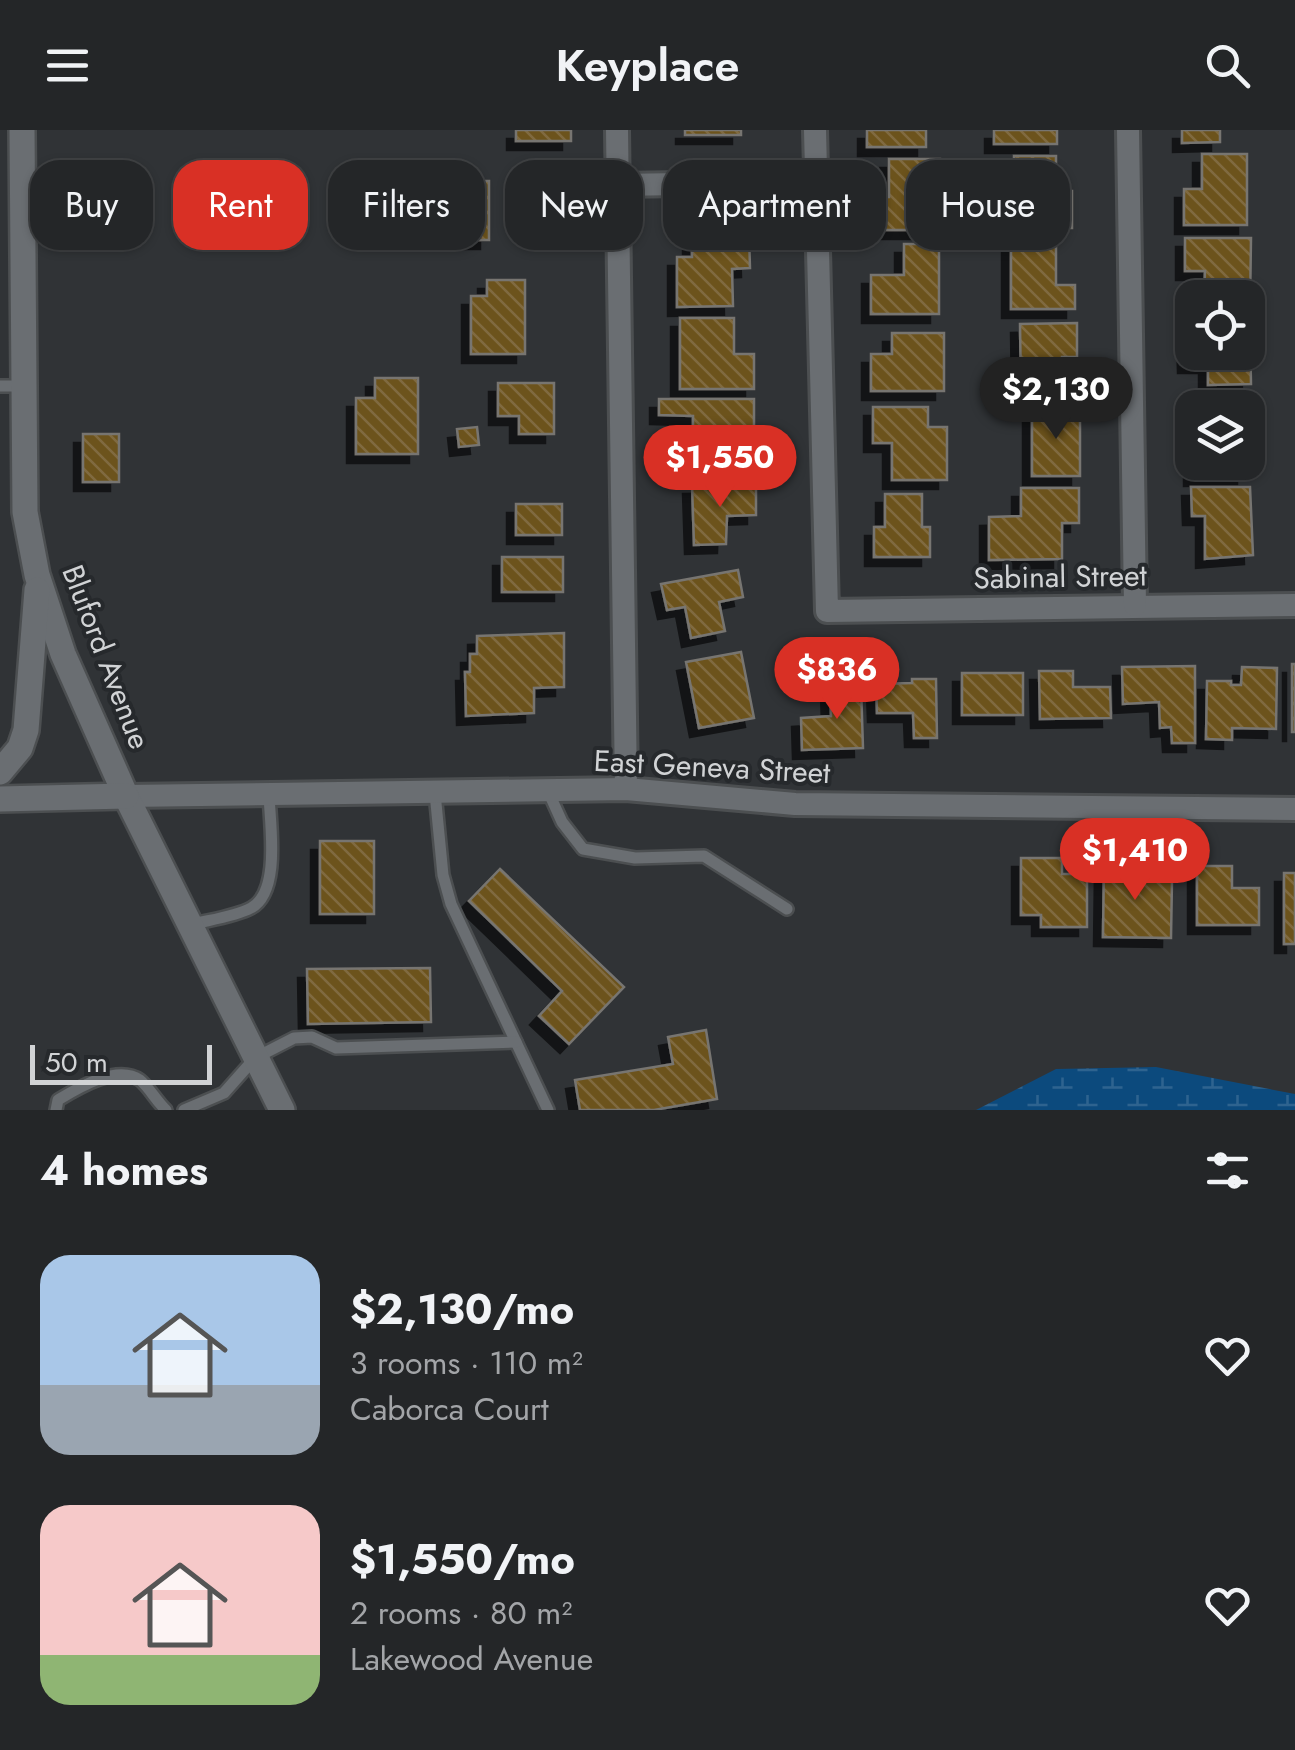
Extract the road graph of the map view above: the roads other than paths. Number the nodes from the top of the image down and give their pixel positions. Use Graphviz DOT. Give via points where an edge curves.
graph roads {
  1 [pos="22,130"];
  2 [pos="617,130"];
  3 [pos="814,130"];
  4 [pos="1128,130"];
  5 [pos="617,160"];
  6 [pos="815,160"];
  7 [pos="618,250"];
  8 [pos="818,250"];
  9 [pos="12,386"];
  10 [pos="38,575"];
  11 [pos="1135,605"];
  12 [pos="1295,605"];
  13 [pos="0,772"];
  14 [pos="626,789"];
  15 [pos="548,791"];
  16 [pos="435,792"];
  17 [pos="269,794"];
  18 [pos="126,796"];
  19 [pos="0,800"];
  20 [pos="1295,809"];
  21 [pos="787,908"];
  22 [pos="189,924"];
  23 [pos="516,1042"];
  24 [pos="256,1058"];
  25 [pos="56,1110"];
  26 [pos="166,1110"];
  27 [pos="184,1110"];
  28 [pos="282,1110"];
  29 [pos="548,1110"];
  1 -- 9 [label="street, Bluford Avenue"];
  2 -- 5 [label="street"];
  3 -- 6 [label="street"];
  4 -- 11 [label="street"];
  7 -- 14 [label="street"];
  8 -- 11 [label="street, Sabinal Street" via="826,611"];
  9 -- 10 [label="street, Bluford Avenue"];
  10 -- 13 [label="street" via="26,730"];
  10 -- 18 [label="street, Bluford Avenue" via="64,654"];
  11 -- 12 [label="street, Sabinal Street"];
  14 -- 15 [label="street, East Geneva Street"];
  14 -- 20 [label="street, East Geneva Street" via="795,804"];
  15 -- 16 [label="street, East Geneva Street"];
  15 -- 21 [label="lane" via="583,849 635,858 704,856"];
  16 -- 17 [label="street, East Geneva Street"];
  16 -- 23 [label="lane" via="451,904"];
  17 -- 18 [label="street, East Geneva Street"];
  17 -- 22 [label="lane" via="266,892 252,908"];
  18 -- 19 [label="street"];
  18 -- 22 [label="street, Bluford Avenue"];
  22 -- 24 [label="street, Bluford Avenue"];
  23 -- 24 [label="lane" via="336,1048 312,1036"];
  23 -- 29 [label="lane"];
  24 -- 27 [label="lane" via="224,1093"];
  24 -- 28 [label="street, Bluford Avenue"];
  25 -- 26 [label="lane" via="58,1100 78,1088 122,1076 139,1079"];
}
